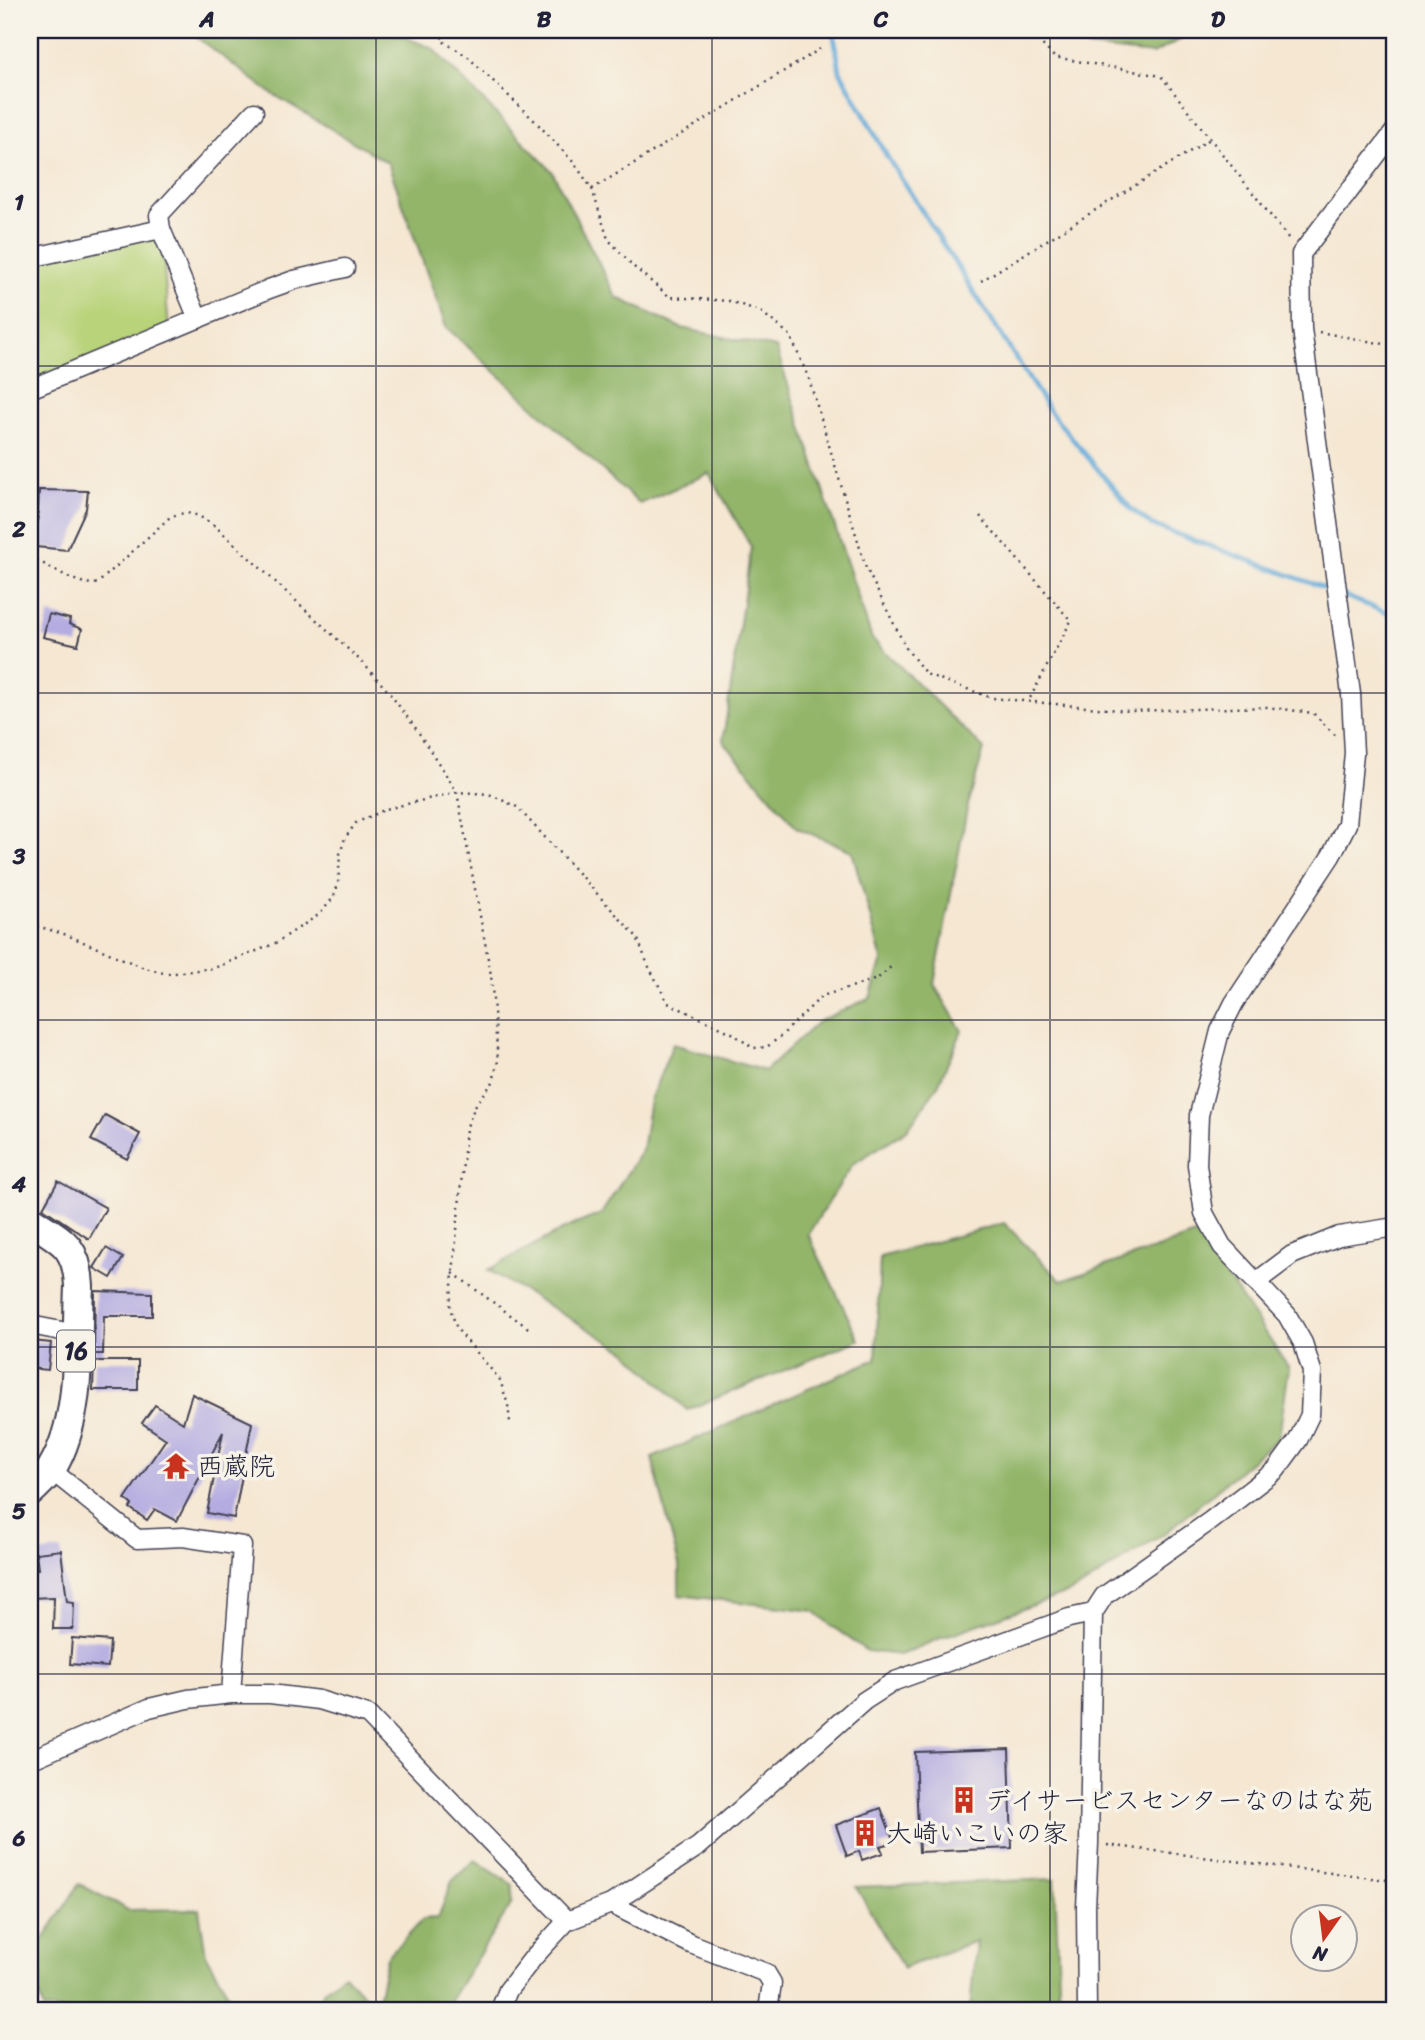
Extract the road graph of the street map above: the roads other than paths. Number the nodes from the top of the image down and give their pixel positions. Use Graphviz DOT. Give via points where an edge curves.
graph roads {
  1 [pos="254,112"];
  2 [pos="1395,131"];
  3 [pos="161,229"];
  4 [pos="30,258"];
  5 [pos="345,268"];
  6 [pos="198,319"];
  7 [pos="30,389"];
  8 [pos="30,1220"];
  9 [pos="1395,1227"];
  10 [pos="1256,1282"];
  11 [pos="30,1325"];
  12 [pos="76,1334"];
  13 [pos="51,1470"];
  14 [pos="30,1492"];
  15 [pos="1093,1613"];
  16 [pos="231,1694"];
  17 [pos="30,1760"];
  18 [pos="611,1904"];
  19 [pos="567,1921"];
  20 [pos="500,2010"];
  21 [pos="768,2010"];
  22 [pos="1087,2010"];
  1 -- 3 [label="street" via="159,215"];
  2 -- 10 [label="street" via="1301,254 1302,329 1352,694 1354,753 1347,824 1331,856 1234,1003 1220,1031 1199,1115 1197,1166 1204,1213 1222,1246"];
  3 -- 4 [label="street"];
  3 -- 6 [label="street"];
  5 -- 6 [label="street" via="294,280"];
  6 -- 7 [label="street"];
  8 -- 12 [label="main road, 16" via="75,1256 79,1286"];
  9 -- 10 [label="street" via="1339,1236 1292,1255"];
  10 -- 15 [label="street" via="1287,1315 1303,1343 1311,1371 1310,1415 1298,1440 1276,1470 1104,1595"];
  11 -- 12 [label="street"];
  12 -- 13 [label="main road, 16" via="74,1409"];
  13 -- 14 [label="main road, 16"];
  13 -- 16 [label="street" via="137,1539 183,1536 242,1546"];
  15 -- 18 [label="street" via="895,1681 864,1701 699,1846"];
  15 -- 22 [label="street"];
  16 -- 17 [label="street" via="149,1708"];
  16 -- 19 [label="street" via="319,1700 368,1715"];
  18 -- 19 [label="street"];
  18 -- 21 [label="street" via="691,1944 766,1973 772,1983"];
  19 -- 20 [label="street" via="508,1990"];
}
